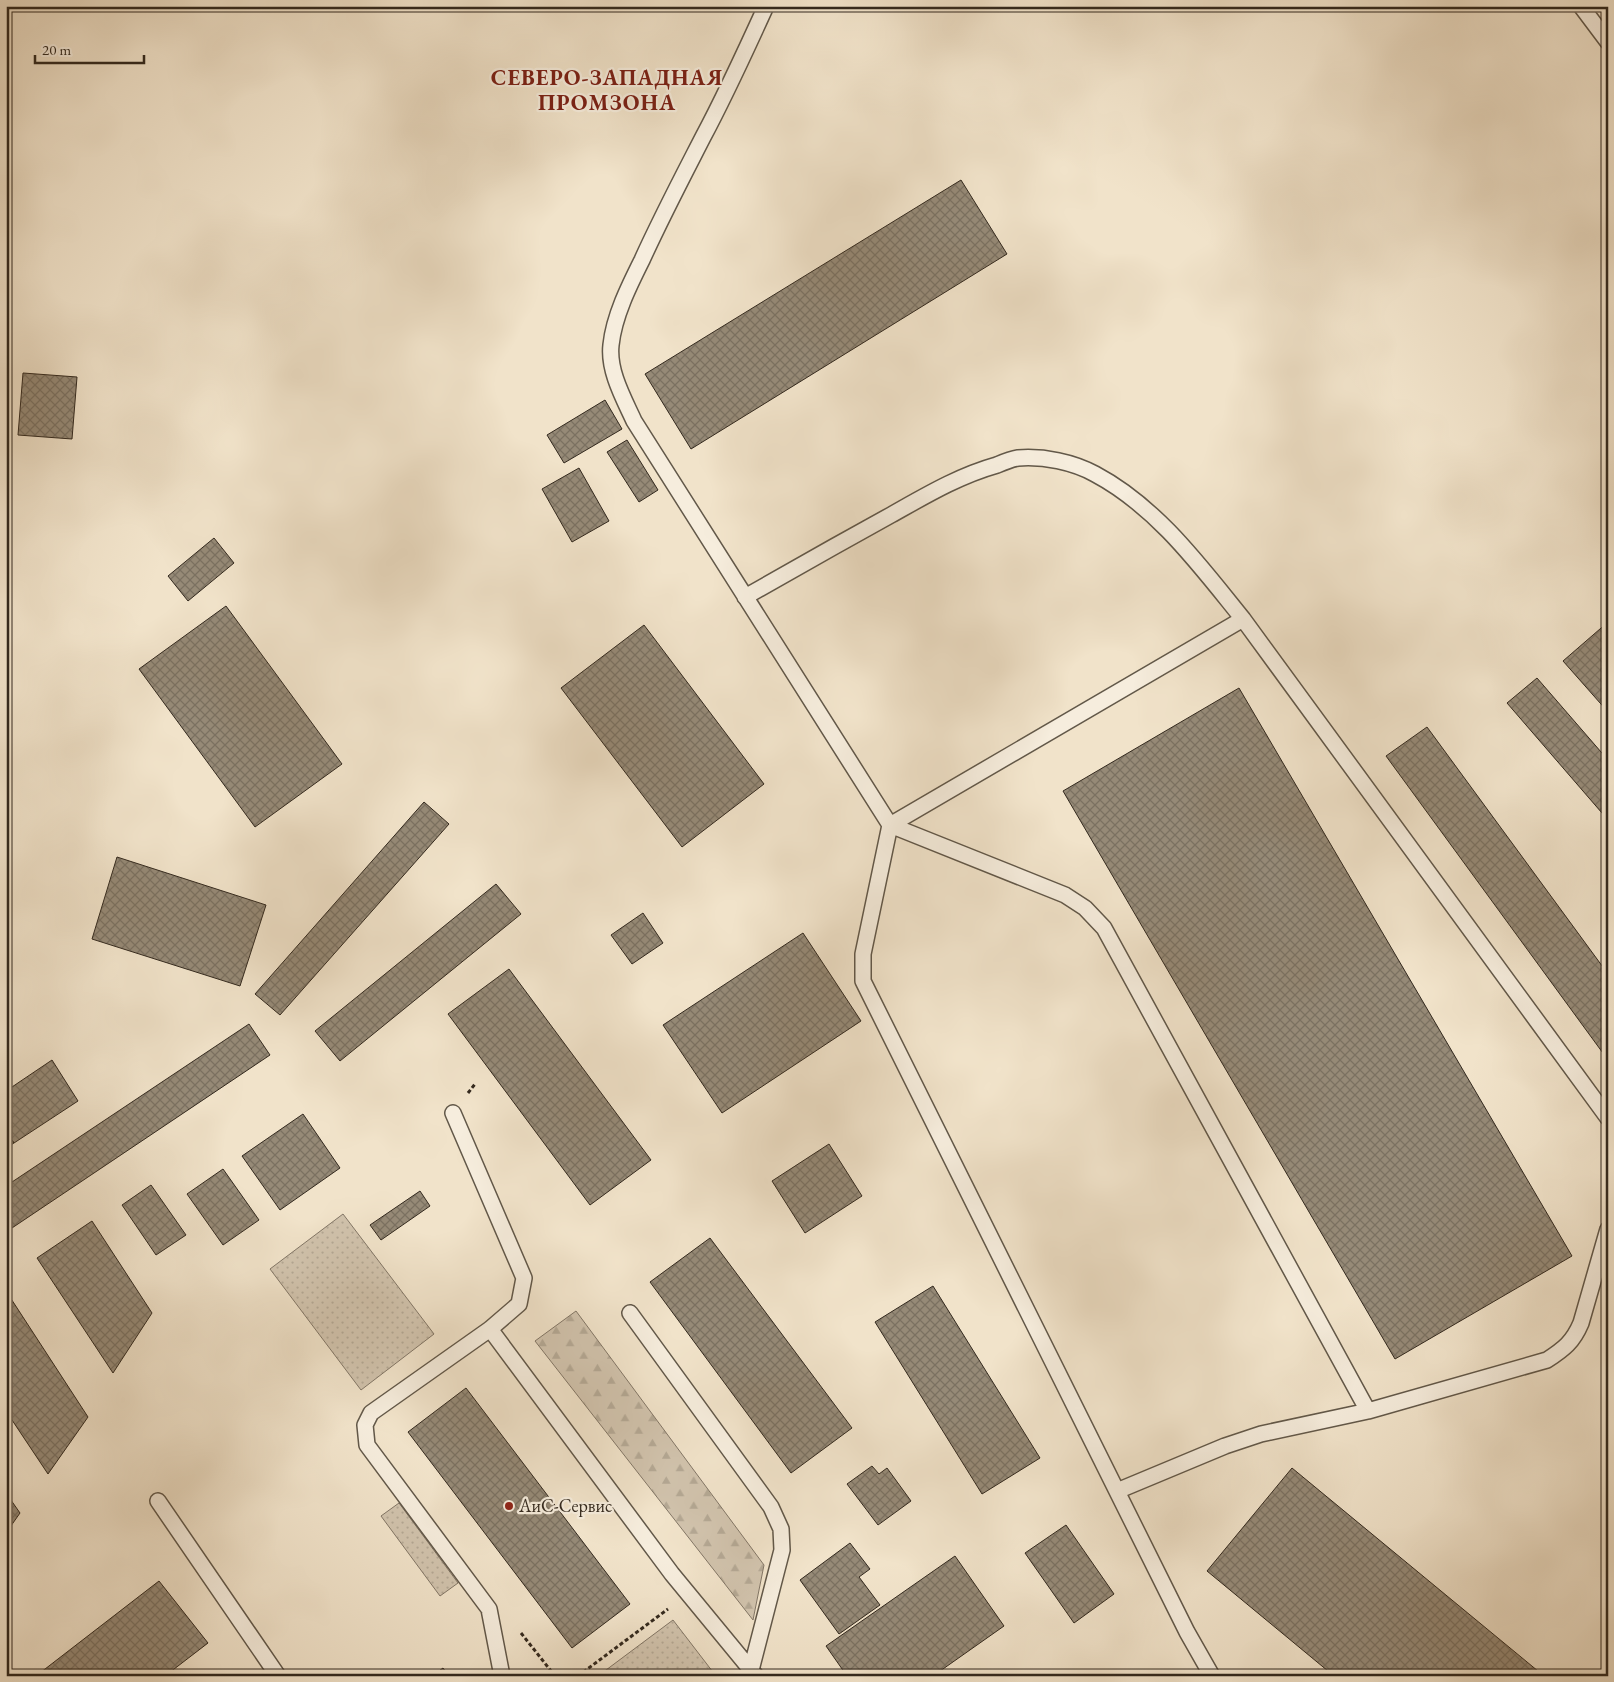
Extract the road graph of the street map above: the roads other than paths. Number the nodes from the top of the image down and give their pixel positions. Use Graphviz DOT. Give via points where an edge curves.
graph roads {
  1 [pos="766,6"];
  2 [pos="1581,6"];
  3 [pos="1608,42"];
  4 [pos="745,597"];
  5 [pos="1243,620"];
  6 [pos="890,825"];
  7 [pos="453,1113"];
  8 [pos="1608,1118"];
  9 [pos="1608,1229"];
  10 [pos="630,1313"];
  11 [pos="490,1329"];
  12 [pos="1368,1411"];
  13 [pos="1117,1491"];
  14 [pos="158,1500"];
  15 [pos="754,1673"];
  16 [pos="278,1676"];
  17 [pos="502,1676"];
  18 [pos="1212,1676"];
  1 -- 4 [label="lane" via="634,275 615,323 611,348 614,373 634,421"];
  2 -- 3 [label="lane"];
  4 -- 5 [label="lane" via="949,482 1017,458 1046,458 1094,473 1121,490 1177,541"];
  4 -- 6 [label="lane"];
  5 -- 6 [label="lane"];
  5 -- 8 [label="lane"];
  6 -- 12 [label="lane" via="1065,895 1085,908 1104,928"];
  6 -- 13 [label="lane" via="863,954 863,981"];
  7 -- 11 [label="lane" via="524,1278 519,1304"];
  9 -- 12 [label="lane" via="1581,1323 1563,1350 1547,1360"];
  10 -- 15 [label="lane" via="770,1507 781,1529 782,1550"];
  11 -- 15 [label="lane" via="688,1594"];
  11 -- 17 [label="lane" via="371,1413 365,1425 367,1444 489,1609"];
  12 -- 13 [label="lane" via="1261,1434"];
  13 -- 18 [label="lane"];
  14 -- 16 [label="lane"];
}
